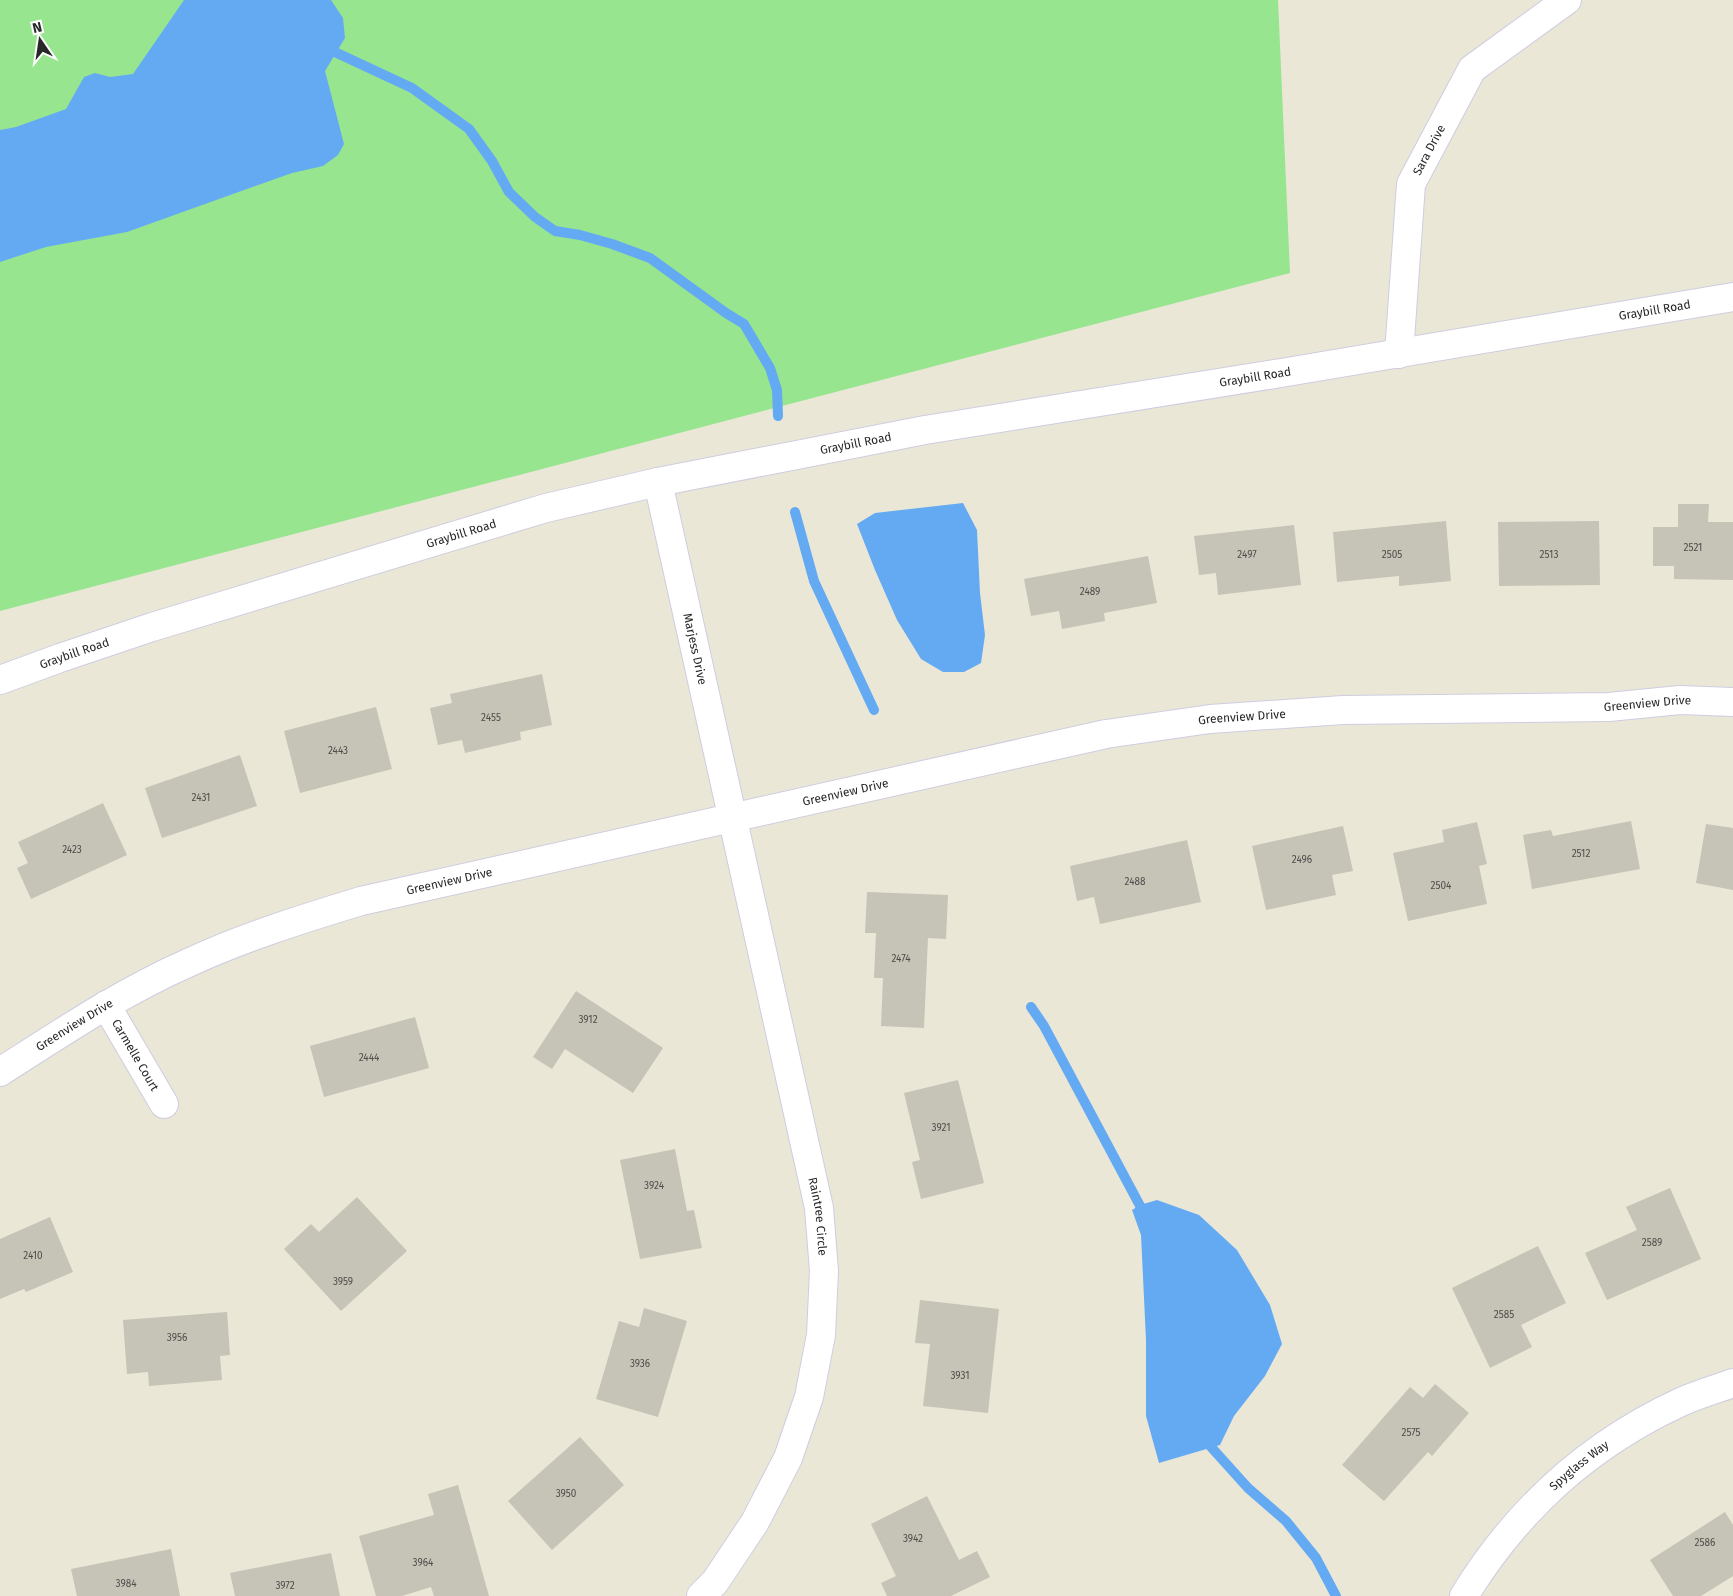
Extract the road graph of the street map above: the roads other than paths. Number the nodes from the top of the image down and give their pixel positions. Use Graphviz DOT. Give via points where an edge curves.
graph roads {
  1 [pos="1567,0"];
  2 [pos="1733,297"];
  3 [pos="1399,354"];
  4 [pos="658,482"];
  5 [pos="0,680"];
  6 [pos="1733,702"];
  7 [pos="732,817"];
  8 [pos="106,1005"];
  9 [pos="0,1072"];
  10 [pos="164,1104"];
  11 [pos="1733,1383"];
  12 [pos="713,1591"];
  13 [pos="1464,1596"];
  1 -- 3 [label="street, Sara Drive" via="1472,69 1410,184"];
  2 -- 3 [label="street, Graybill Road"];
  3 -- 4 [label="street, Graybill Road" via="925,430"];
  4 -- 5 [label="street, Graybill Road" via="546,508 152,627"];
  4 -- 7 [label="street, Marjess Drive"];
  6 -- 7 [label="street, Greenview Drive" via="1680,700 1609,707 1343,710 1210,719 1106,734"];
  7 -- 8 [label="street, Greenview Drive" via="361,901 256,935 187,963"];
  7 -- 12 [label="street, Raintree Circle" via="819,1208 824,1271 819,1344 809,1397 788,1458 755,1522"];
  8 -- 9 [label="street, Greenview Drive"];
  8 -- 10 [label="street, Carmelle Court"];
  11 -- 13 [label="street, Spyglass Way" via="1684,1400 1627,1430 1580,1462 1532,1505 1496,1548"];
}
